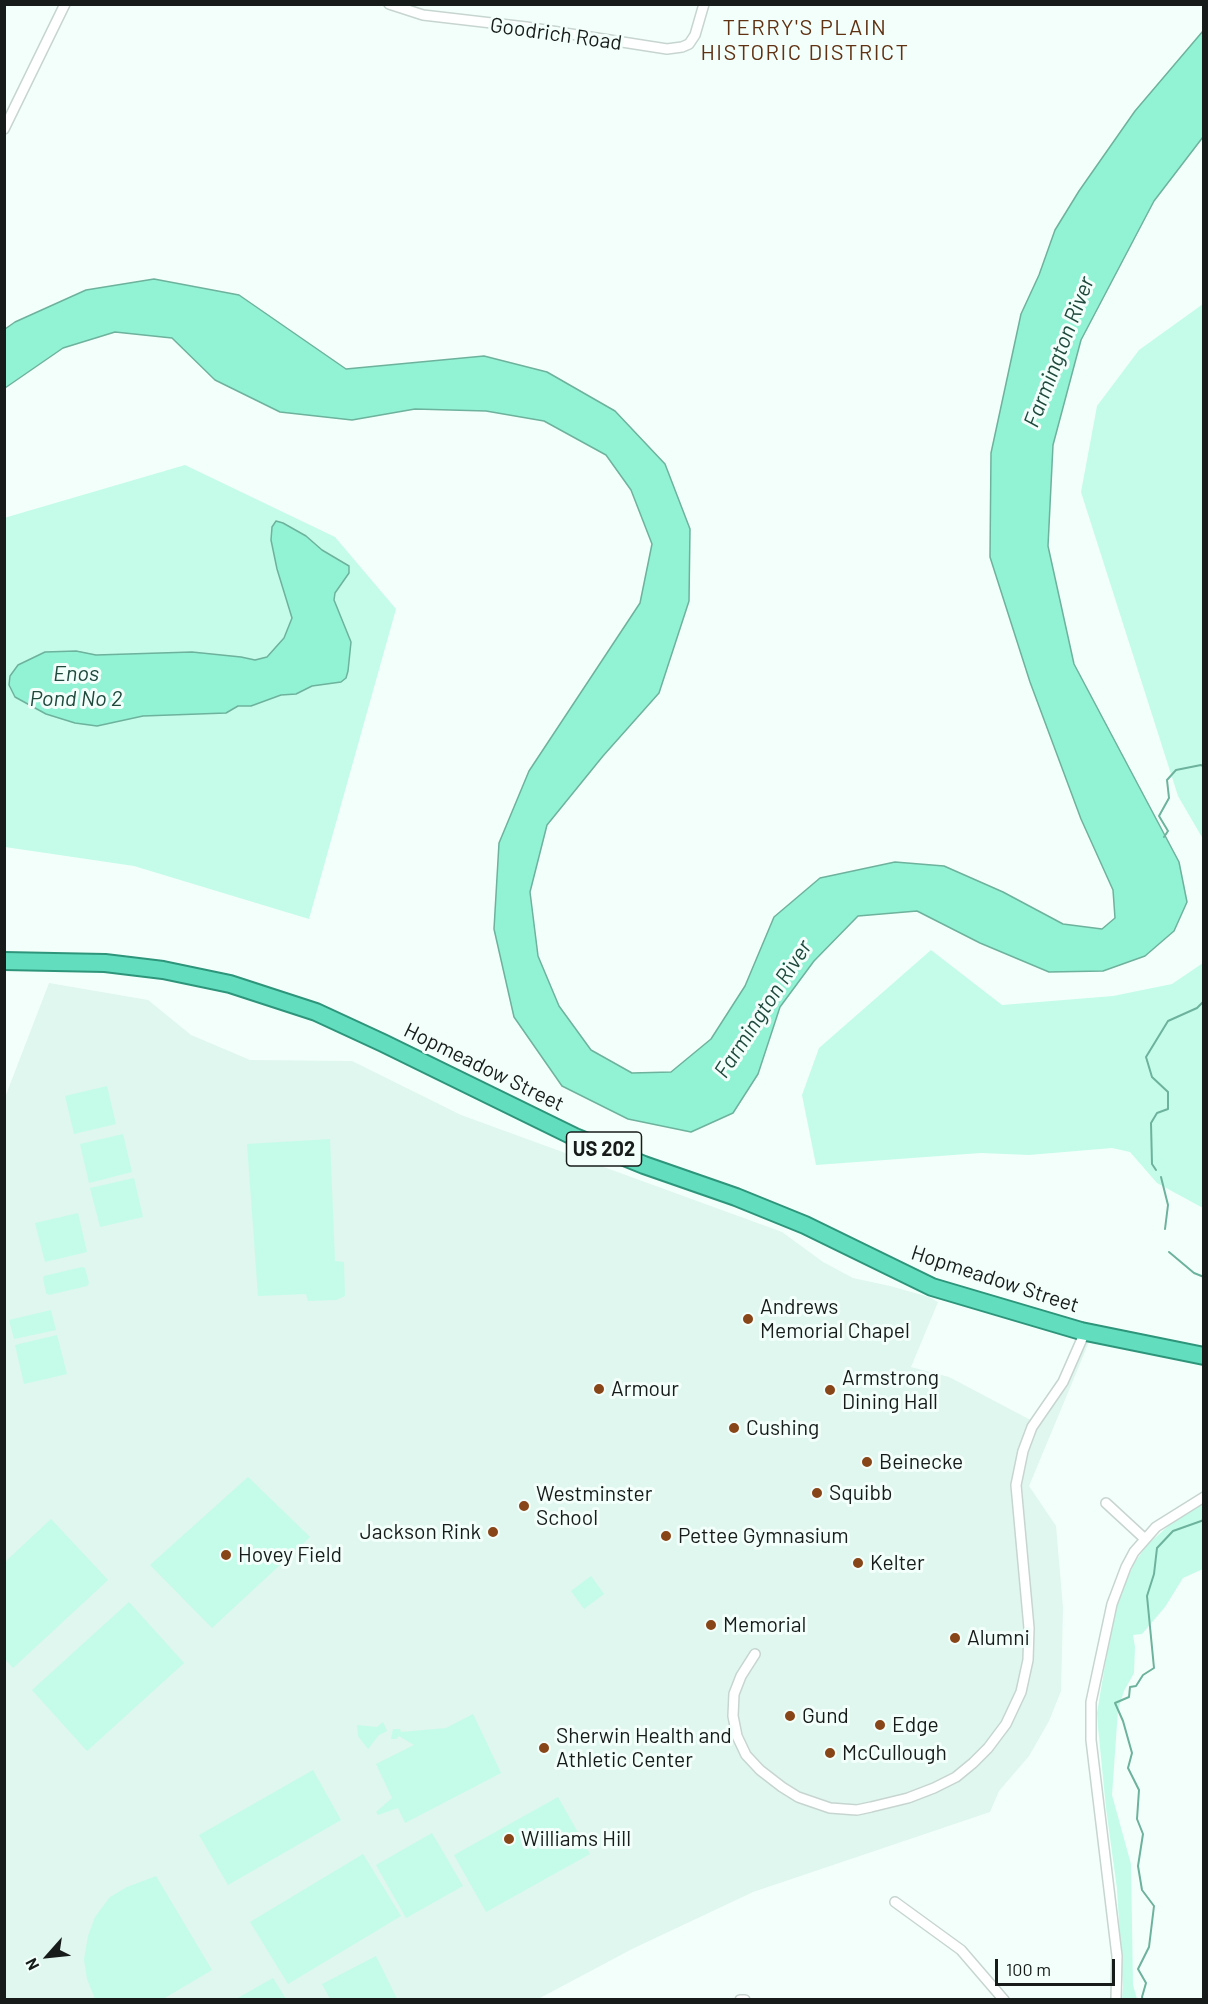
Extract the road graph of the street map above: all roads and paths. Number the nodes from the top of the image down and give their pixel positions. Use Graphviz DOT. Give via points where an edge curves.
graph roads {
  1 [pos="65,4"];
  2 [pos="389,4"];
  3 [pos="704,4"];
  4 [pos="4,129"];
  5 [pos="4,961"];
  6 [pos="1085,1332"];
  7 [pos="1203,1356"];
  8 [pos="1203,1497"];
  9 [pos="1106,1503"];
  10 [pos="1145,1539"];
  11 [pos="755,1654"];
  12 [pos="895,1902"];
  13 [pos="1004,2000"];
  14 [pos="1116,2000"];
  1 -- 4 [label="street"];
  2 -- 3 [label="street, Goodrich Road" via="423,15 667,49 689,44"];
  5 -- 6 [label="highway, Hopmeadow Street / US 202" via="105,963 163,970 230,984 316,1012 575,1137 805,1225 932,1287"];
  6 -- 7 [label="highway, Hopmeadow Street / US 202"];
  6 -- 11 [label="street" via="1063,1382 1032,1427 1023,1450 1016,1485 1029,1628 1028,1660 1021,1692 1006,1724 973,1763 934,1788 871,1808 830,1808 798,1797 760,1770 746,1755 737,1736 734,1694"];
  8 -- 10 [label="street" via="1173,1515"];
  9 -- 10 [label="street"];
  10 -- 14 [label="street" via="1117,1587 1091,1702 1091,1740 1117,1956"];
  12 -- 13 [label="street" via="961,1950"];
}
